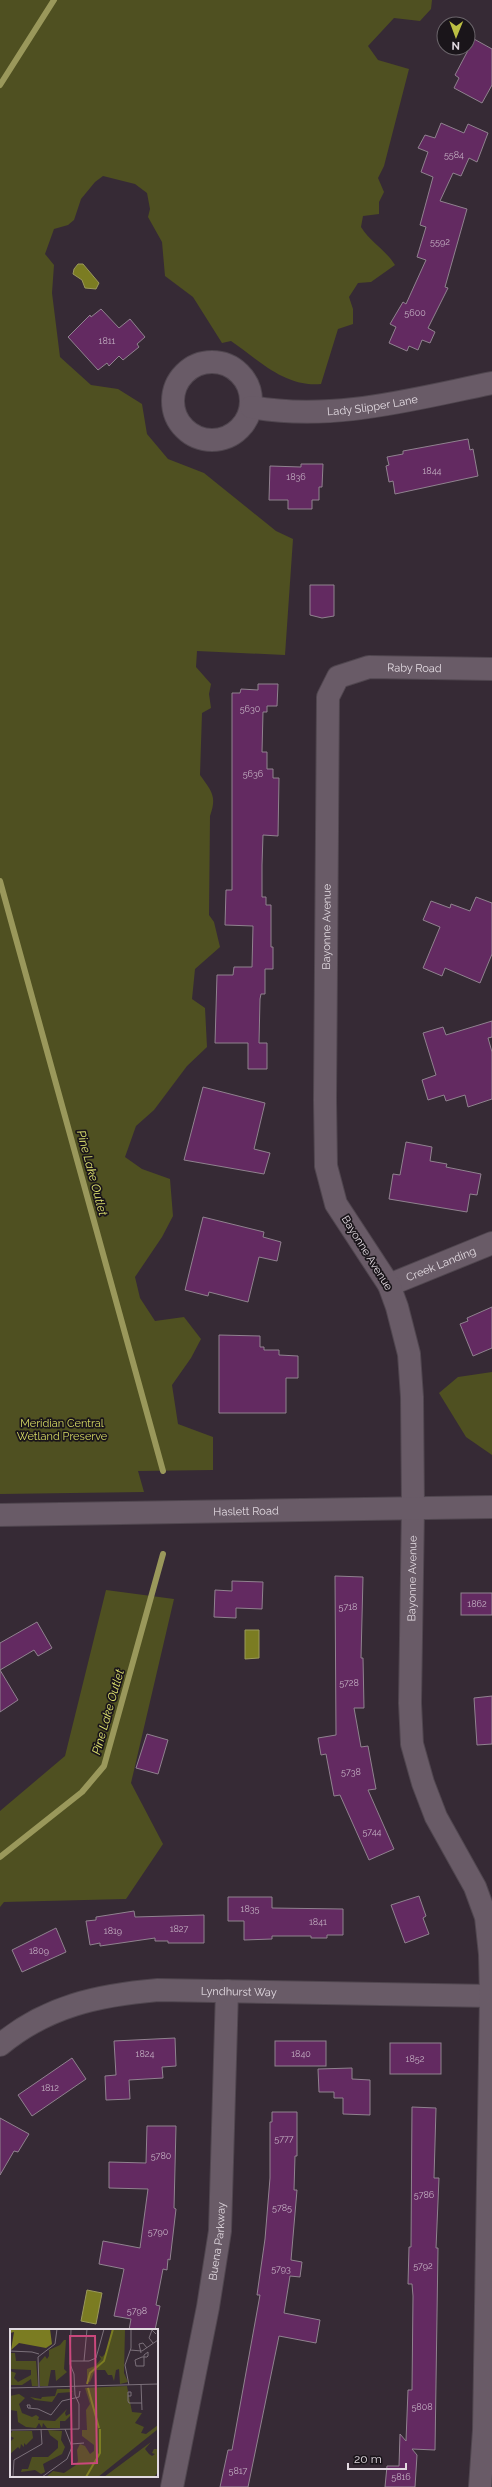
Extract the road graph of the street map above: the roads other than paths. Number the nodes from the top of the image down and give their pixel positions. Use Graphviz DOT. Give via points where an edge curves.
graph roads {
  1 [pos="492,383"];
  2 [pos="251,407"];
  3 [pos="492,669"];
  4 [pos="338,677"];
  5 [pos="492,1243"];
  6 [pos="389,1285"];
  7 [pos="492,1507"];
  8 [pos="413,1508"];
  9 [pos="0,1515"];
  10 [pos="227,1991"];
  11 [pos="491,1996"];
  12 [pos="0,2046"];
  13 [pos="172,2487"];
  14 [pos="480,2487"];
  1 -- 2 [label="street, Lady Slipper Lane" via="383,405 315,412"];
  3 -- 4 [label="street, Raby Road" via="369,667"];
  4 -- 6 [label="street, Bayonne Avenue" via="328,698 326,1166 336,1204"];
  5 -- 6 [label="street, Creek Landing"];
  6 -- 8 [label="street, Bayonne Avenue" via="409,1354 412,1390"];
  7 -- 8 [label="street, Haslett Road"];
  8 -- 9 [label="street, Haslett Road"];
  8 -- 11 [label="street, Bayonne Avenue" via="410,1703 412,1744 436,1817 475,1887 486,1917"];
  10 -- 11 [label="street, Lyndhurst Way"];
  10 -- 12 [label="street, Lyndhurst Way" via="158,1990 86,2000 50,2014 16,2032"];
  10 -- 13 [label="street, Buena Parkway" via="220,2231 208,2307"];
  11 -- 14 [label="street, Bayonne Avenue" via="484,2430"];
}
